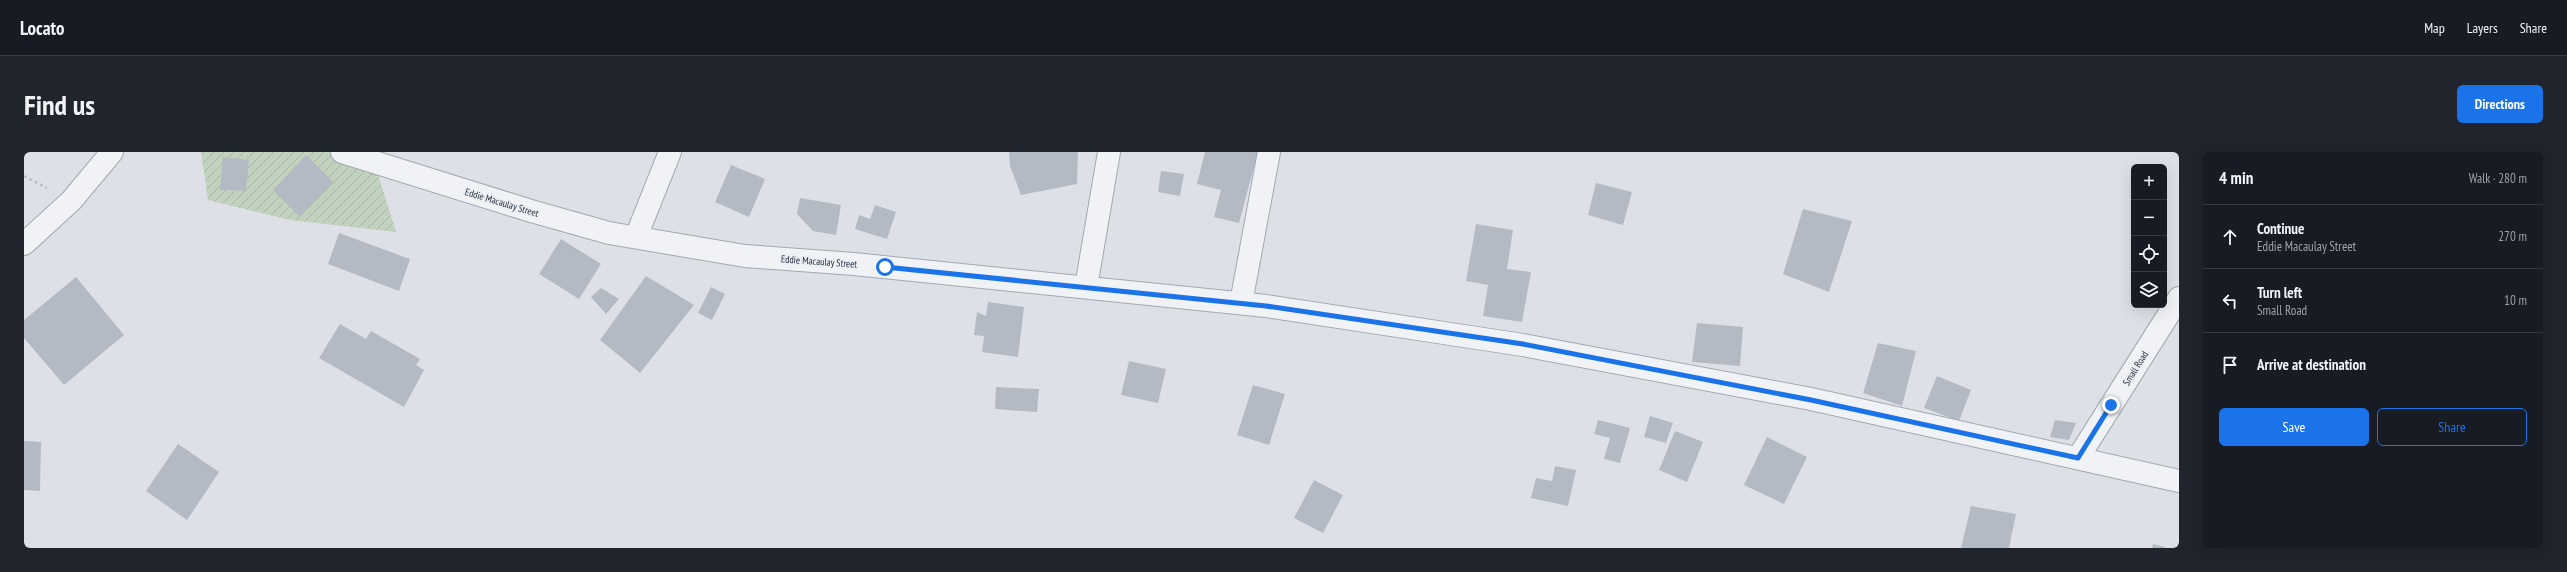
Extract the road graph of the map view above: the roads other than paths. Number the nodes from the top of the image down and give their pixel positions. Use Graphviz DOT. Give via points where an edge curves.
graph roads {
  1 [pos="112,152"];
  2 [pos="342,152"];
  3 [pos="670,152"];
  4 [pos="1109,152"];
  5 [pos="1270,152"];
  6 [pos="636,237"];
  7 [pos="24,244"];
  8 [pos="1086,287"];
  9 [pos="2179,298"];
  10 [pos="1241,303"];
  11 [pos="2078,458"];
  12 [pos="2179,481"];
  1 -- 7 [label="street" via="71,201"];
  2 -- 6 [label="street, Eddie Macaulay Street" via="531,211 609,233"];
  3 -- 6 [label="street"];
  4 -- 8 [label="street"];
  5 -- 10 [label="street"];
  6 -- 8 [label="street, Eddie Macaulay Street" via="745,256"];
  8 -- 10 [label="street, Eddie Macaulay Street"];
  9 -- 11 [label="street, Small Road"];
  10 -- 11 [label="street, Eddie Macaulay Street" via="1523,344 1811,400"];
  11 -- 12 [label="street, Eddie Macaulay Street"];
}
